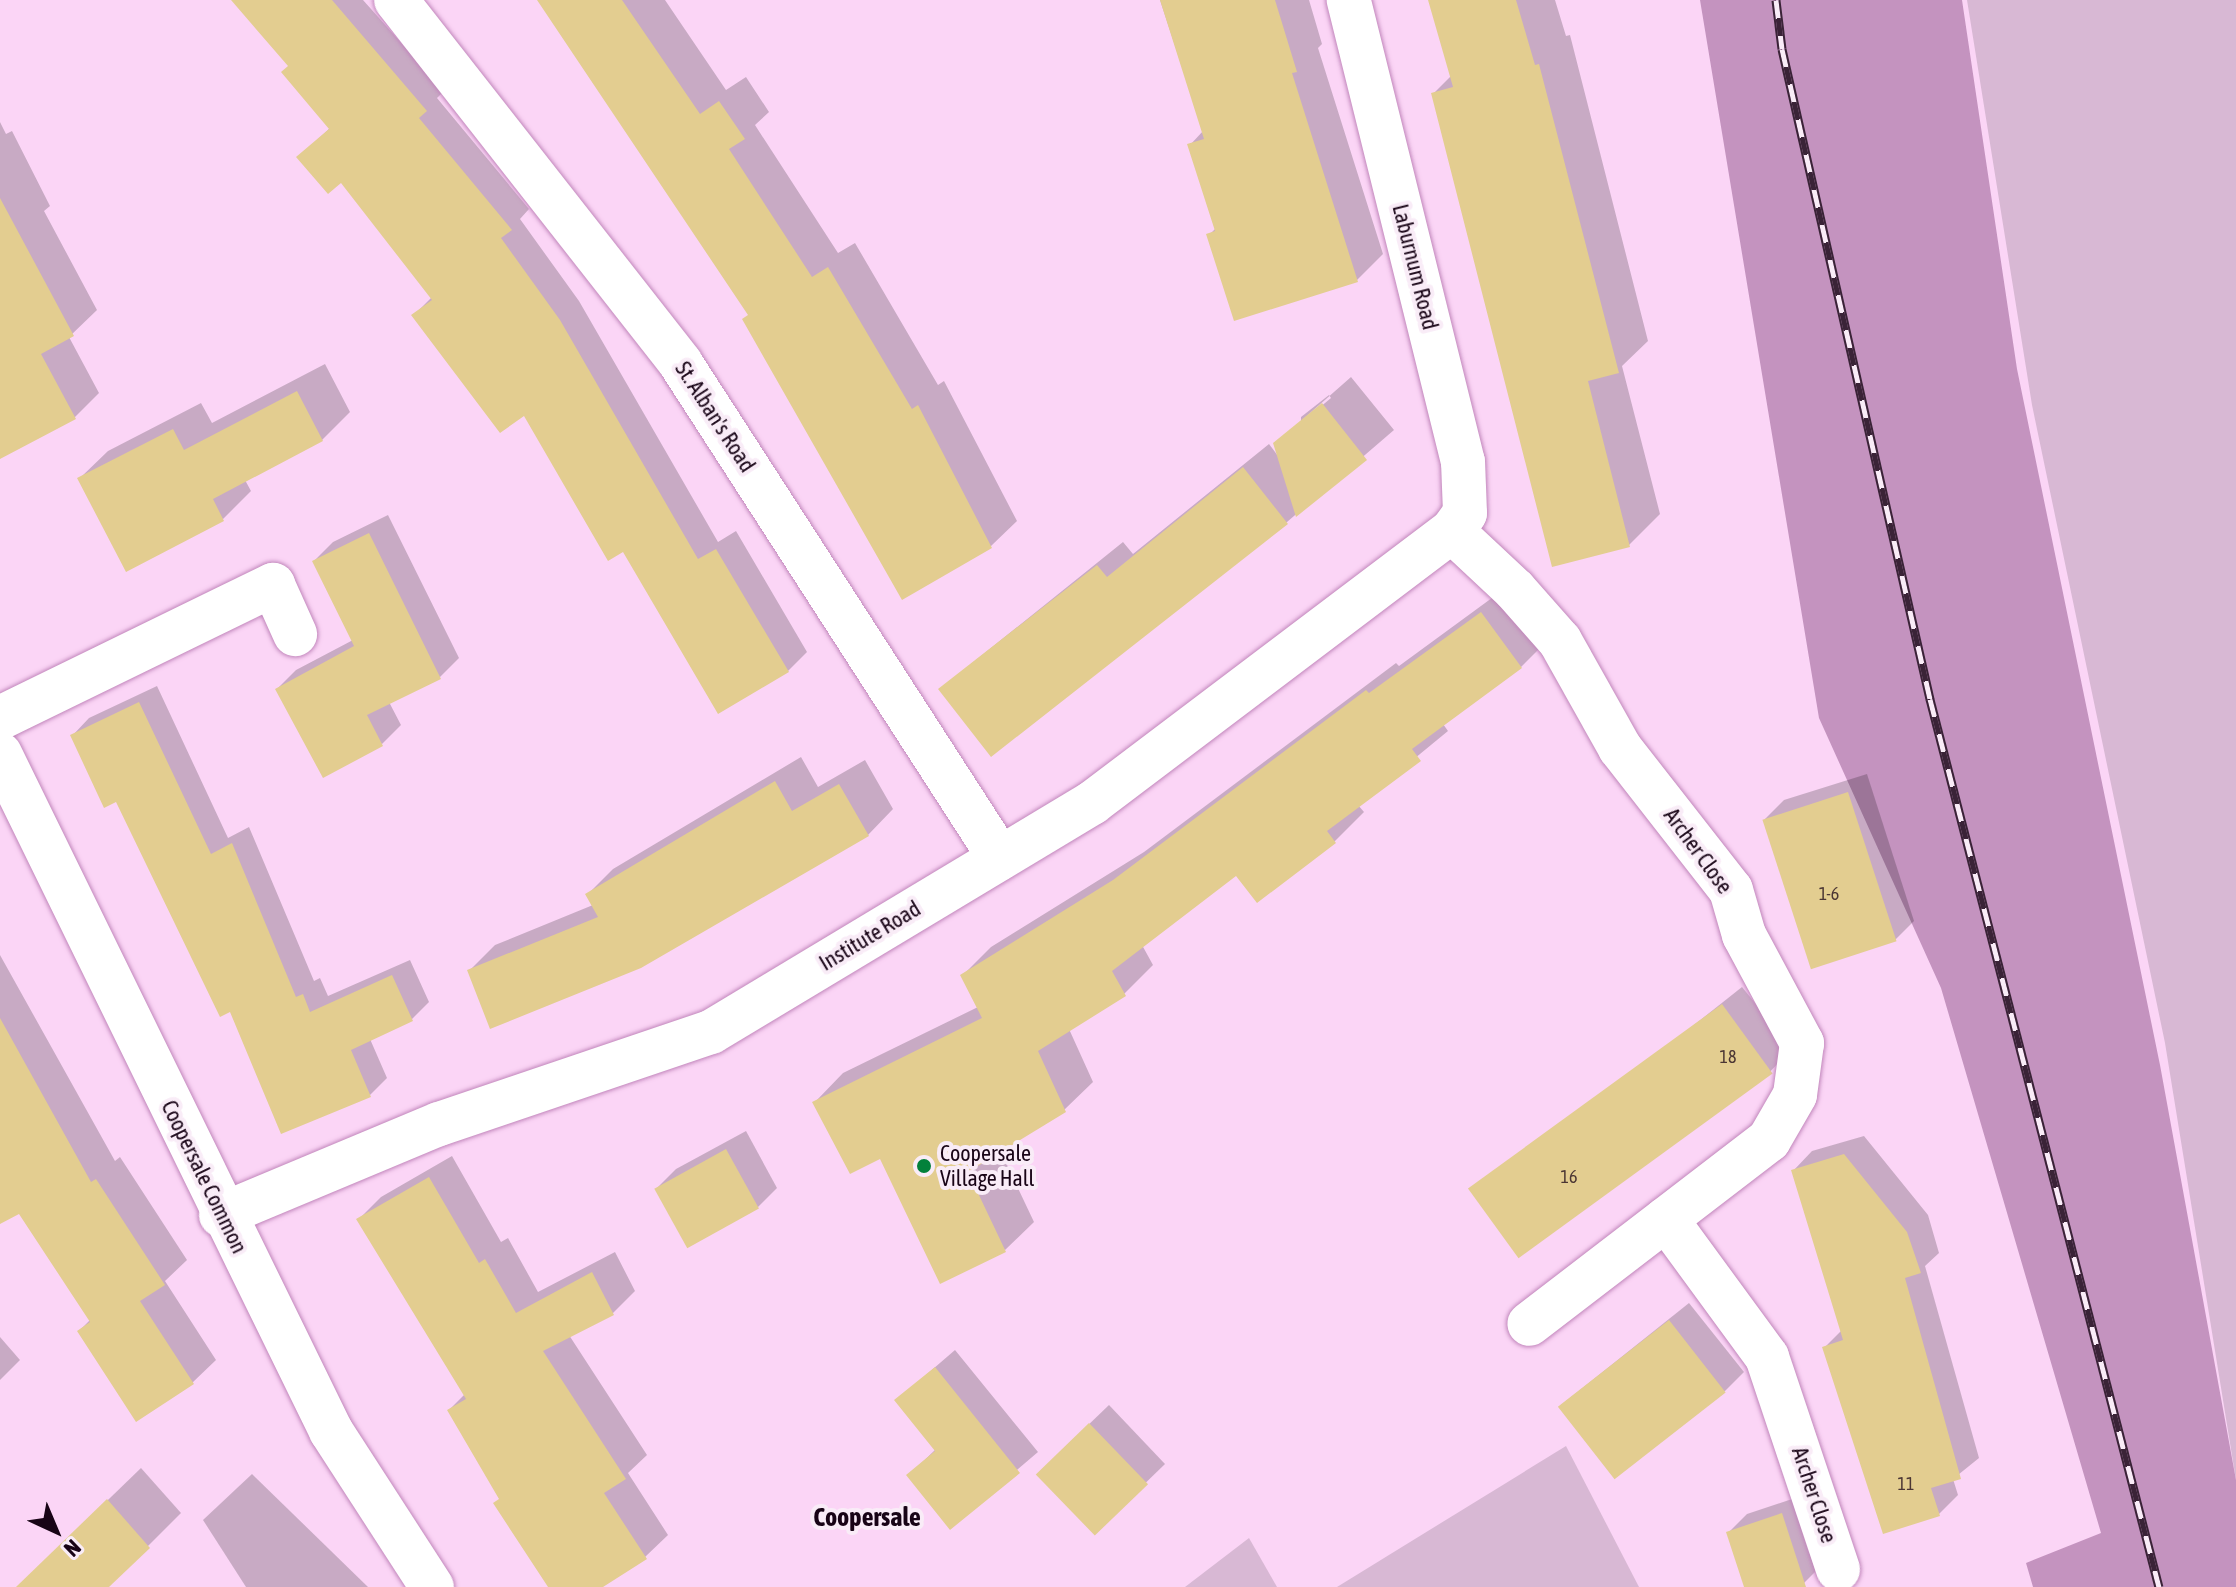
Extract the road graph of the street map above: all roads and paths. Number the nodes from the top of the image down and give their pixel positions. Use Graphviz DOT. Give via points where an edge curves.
graph roads {
  1 [pos="396,0"];
  2 [pos="1349,0"];
  3 [pos="1452,531"];
  4 [pos="295,634"];
  5 [pos="0,718"];
  6 [pos="0,754"];
  7 [pos="1000,858"];
  8 [pos="221,1215"];
  9 [pos="1666,1219"];
  10 [pos="1529,1324"];
  11 [pos="1838,1569"];
  12 [pos="432,1587"];
  1 -- 7 [label="street, St. Alban's Road" via="681,364"];
  2 -- 3 [label="street, Laburnum Road" via="1463,462 1465,513"];
  3 -- 7 [label="street, Institute Road" via="1092,803"];
  3 -- 9 [label="street, Archer Close" via="1560,641 1620,748 1731,890 1744,935 1802,1043 1795,1095 1769,1140"];
  4 -- 5 [label="street" via="273,585"];
  6 -- 8 [label="street, Coopersale Common"];
  7 -- 8 [label="street, Institute Road" via="711,1032 439,1124"];
  8 -- 12 [label="street, Coopersale Common" via="331,1431"];
  9 -- 10 [label="street, Archer Close"];
  9 -- 11 [label="street, Archer Close" via="1767,1357"];
}
